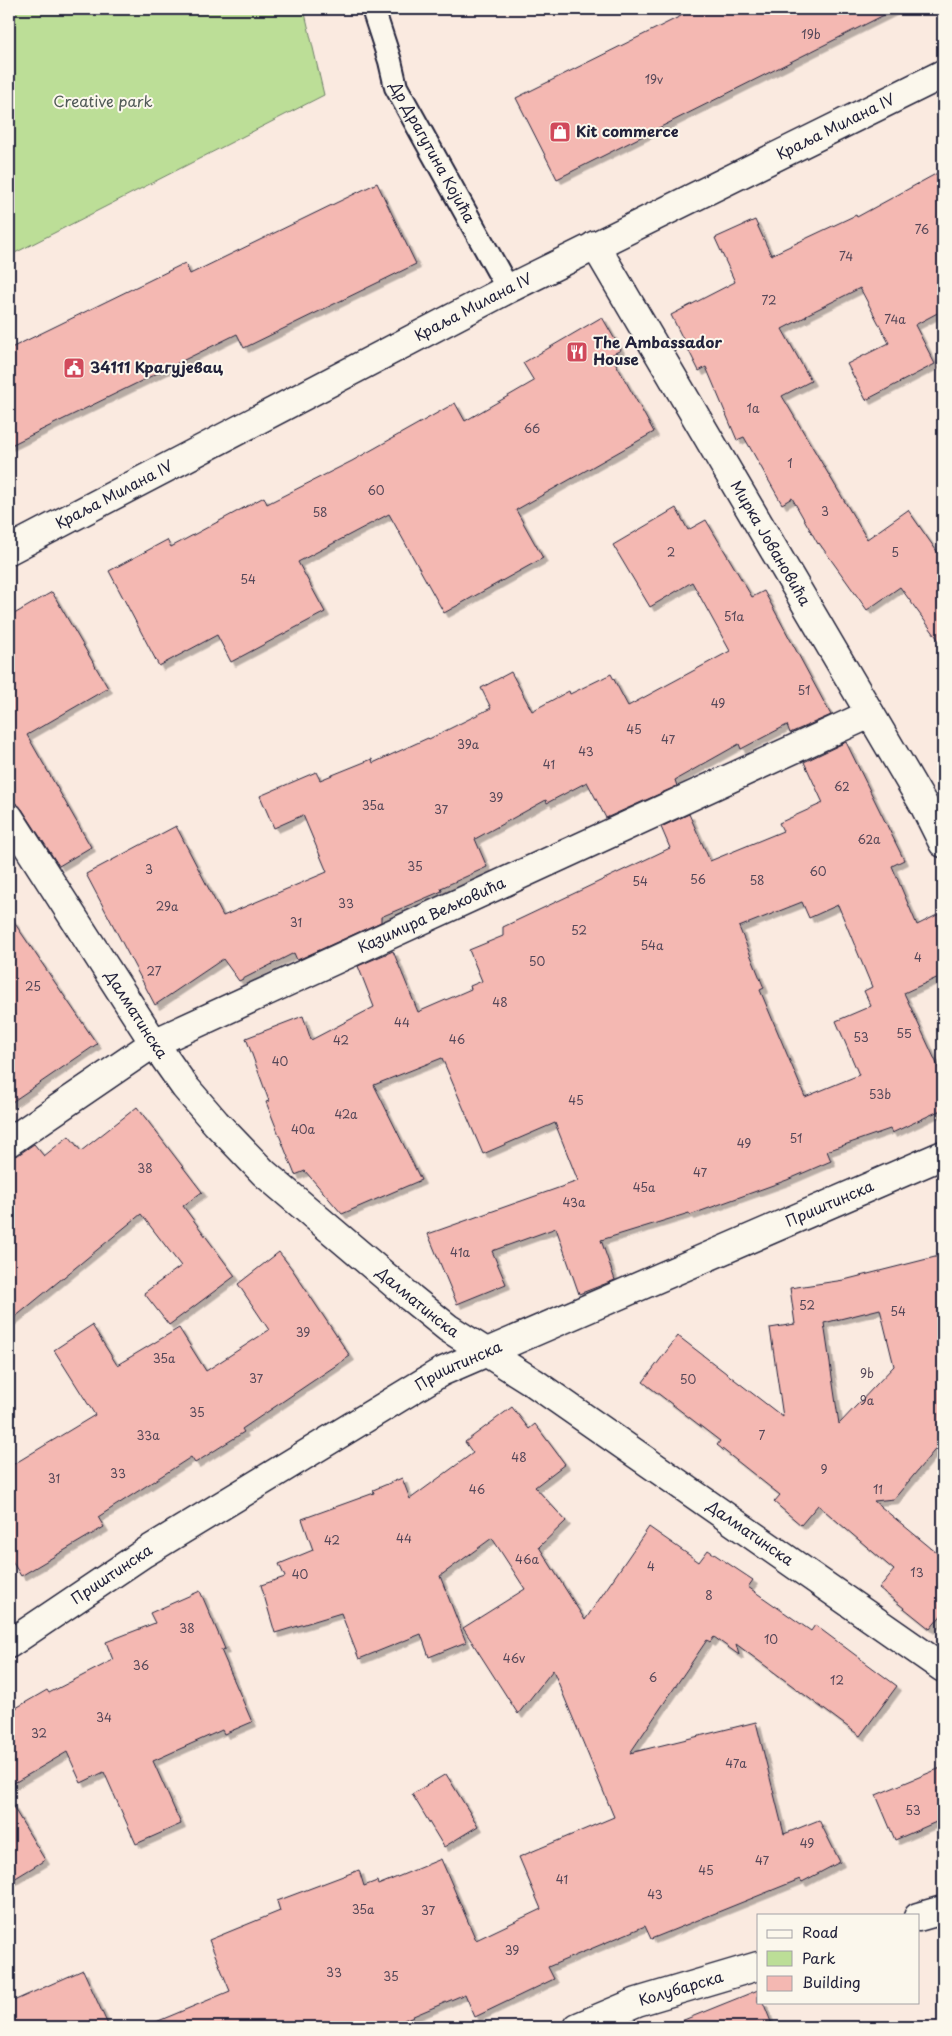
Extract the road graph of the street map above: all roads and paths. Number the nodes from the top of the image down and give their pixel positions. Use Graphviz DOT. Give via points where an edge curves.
graph roads {
  1 [pos="373,9"];
  2 [pos="943,74"];
  3 [pos="595,245"];
  4 [pos="508,289"];
  5 [pos="9,550"];
  6 [pos="870,714"];
  7 [pos="9,816"];
  8 [pos="943,843"];
  9 [pos="154,1043"];
  10 [pos="9,1142"];
  11 [pos="943,1155"];
  12 [pos="489,1353"];
  13 [pos="9,1644"];
  14 [pos="943,1668"];
  15 [pos="943,1910"];
  16 [pos="920,1917"];
  17 [pos="757,1966"];
  18 [pos="578,2027"];
  1 -- 4 [label="lane, Др Драгутина Којића" via="396,87"];
  2 -- 3 [label="street, Краља Милана IV"];
  3 -- 4 [label="street, Краља Милана IV"];
  3 -- 6 [label="street, Мирка Јовановића"];
  4 -- 5 [label="street, Краља Милана IV"];
  6 -- 8 [label="street, Мирка Јовановића"];
  6 -- 9 [label="street, Казимира Вељковића"];
  7 -- 9 [label="street, Далматинска"];
  9 -- 10 [label="street, Казимира Вељковића"];
  9 -- 12 [label="street, Далматинска" via="185,1087 264,1173 448,1328"];
  11 -- 12 [label="street, Приштинска"];
  12 -- 13 [label="street, Приштинска" via="441,1372 392,1401 144,1553"];
  12 -- 14 [label="street, Далматинска"];
  15 -- 16 [label="street"];
  17 -- 18 [label="street, Колубарска" via="637,2002"];
}
